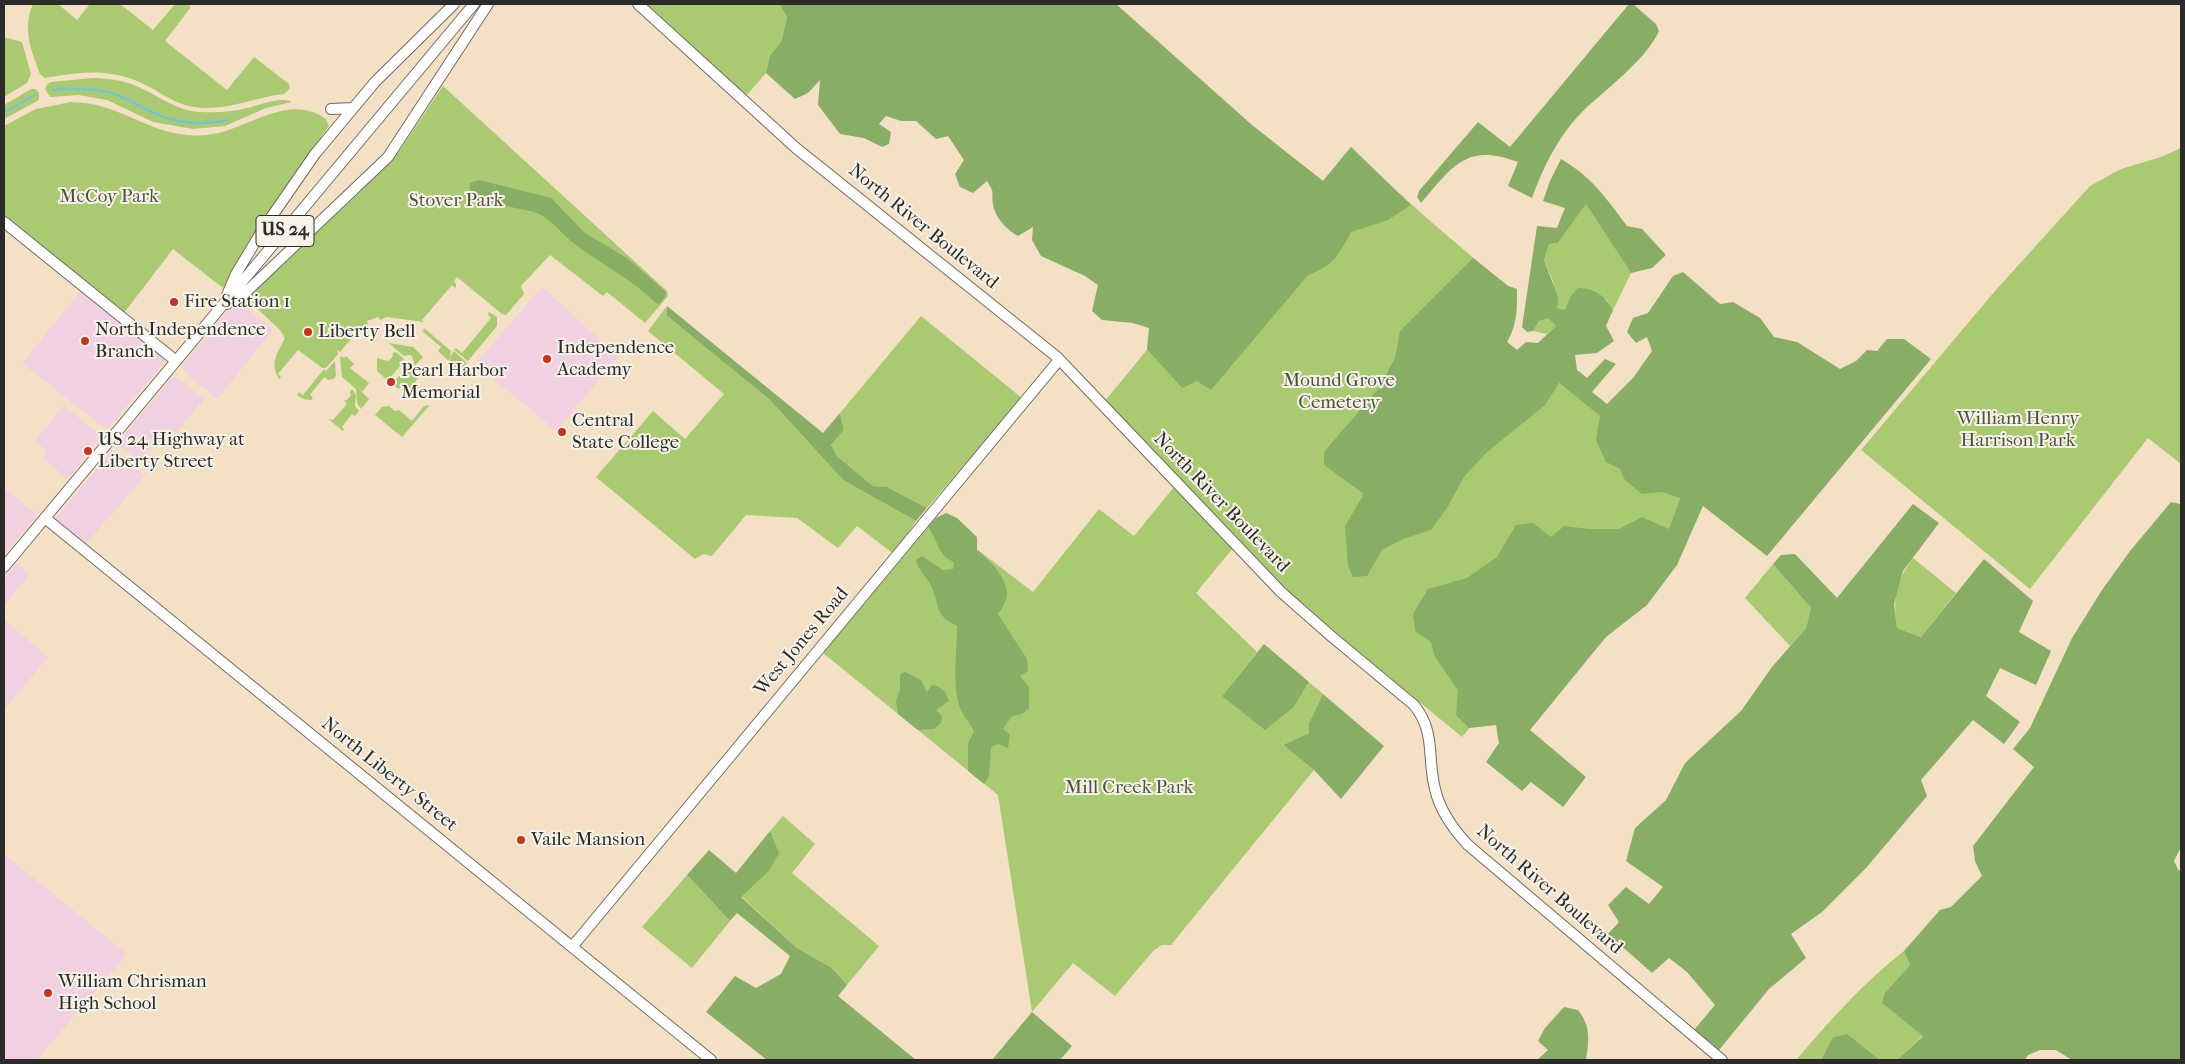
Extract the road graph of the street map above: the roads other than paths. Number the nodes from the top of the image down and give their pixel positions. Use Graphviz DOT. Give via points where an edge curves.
graph roads {
  1 [pos="454,4"];
  2 [pos="474,4"];
  3 [pos="488,4"];
  4 [pos="638,4"];
  5 [pos="354,108"];
  6 [pos="331,109"];
  7 [pos="4,222"];
  8 [pos="222,306"];
  9 [pos="1059,360"];
  10 [pos="176,361"];
  11 [pos="45,518"];
  12 [pos="4,567"];
  13 [pos="572,947"];
  14 [pos="711,1060"];
  15 [pos="1722,1060"];
  1 -- 5 [label="main road" via="400,56"];
  2 -- 8 [label="main road, US 24"];
  3 -- 8 [label="main road" via="388,157 245,293"];
  4 -- 9 [label="main road, North River Boulevard" via="796,148"];
  5 -- 6 [label="main road"];
  5 -- 8 [label="main road" via="306,165 263,229 236,274"];
  7 -- 10 [label="main road"];
  8 -- 10 [label="main road, US 24"];
  9 -- 13 [label="main road, West Jones Road"];
  9 -- 15 [label="main road, North River Boulevard" via="1281,592 1414,705 1429,732 1432,778 1440,806 1468,845"];
  10 -- 11 [label="main road, US 24"];
  11 -- 12 [label="main road, US 24"];
  11 -- 13 [label="main road, North Liberty Street"];
  13 -- 14 [label="main road, North Liberty Street"];
}
